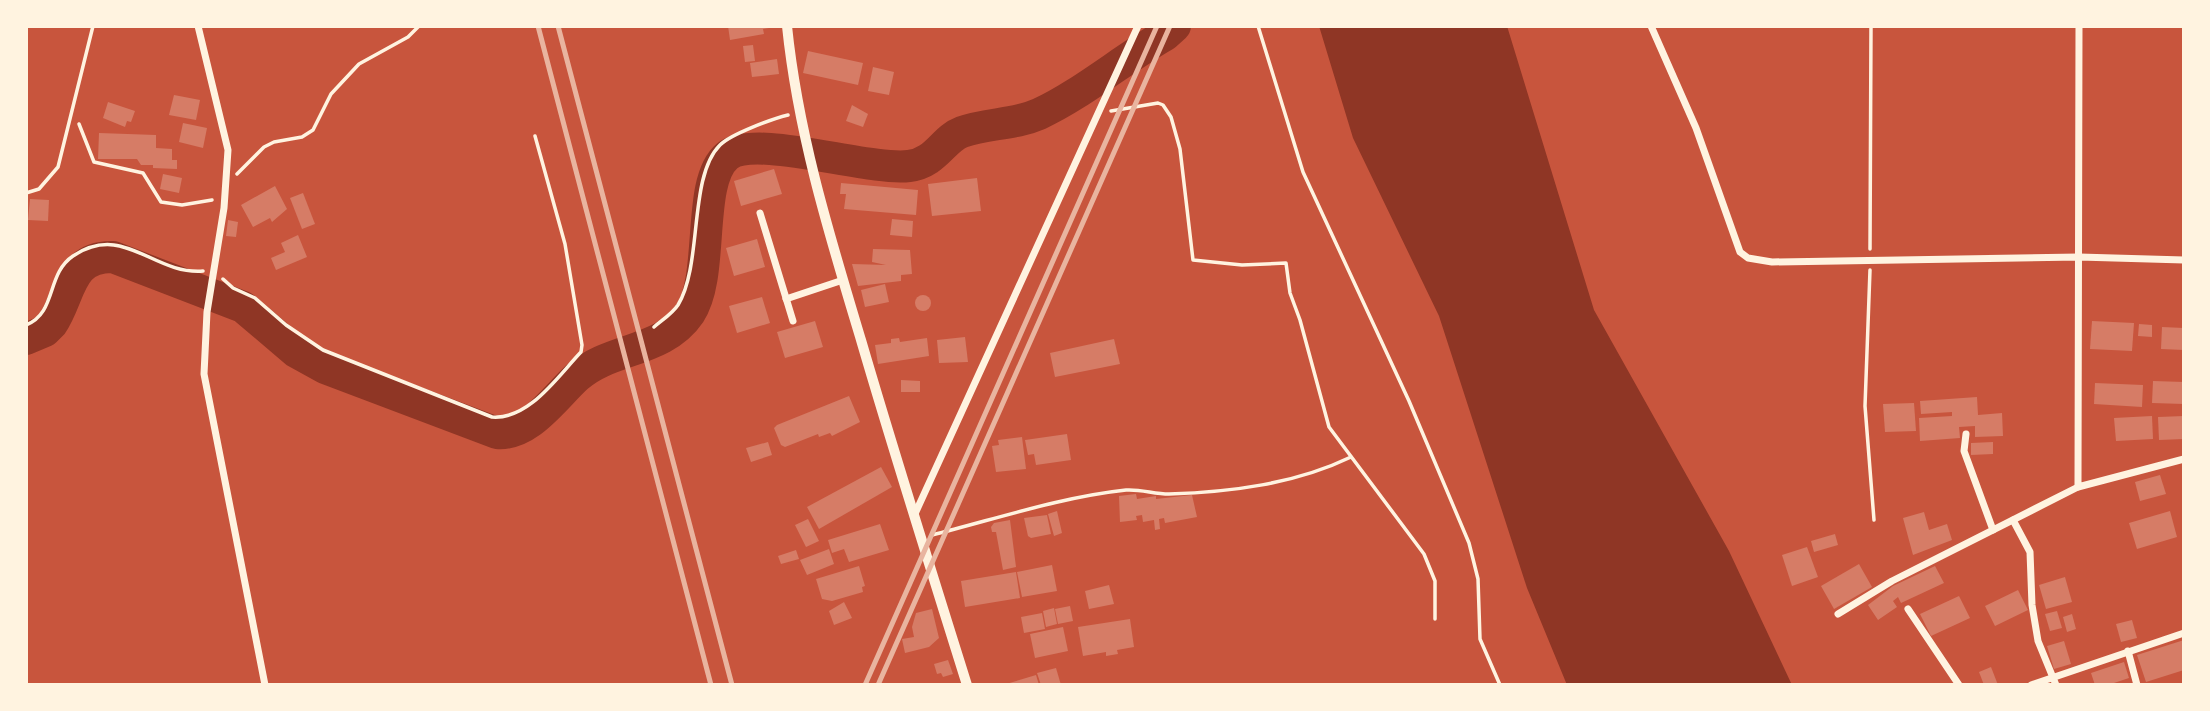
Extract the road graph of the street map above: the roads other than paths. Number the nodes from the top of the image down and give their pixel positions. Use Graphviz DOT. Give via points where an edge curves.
graph roads {
  1 [pos="93,26"];
  2 [pos="198,26"];
  3 [pos="787,26"];
  4 [pos="1138,26"];
  5 [pos="1651,26"];
  6 [pos="2079,26"];
  7 [pos="26,193"];
  8 [pos="760,213"];
  9 [pos="2079,257"];
  10 [pos="2184,260"];
  11 [pos="843,280"];
  12 [pos="786,299"];
  13 [pos="793,321"];
  14 [pos="1966,434"];
  15 [pos="2184,459"];
  16 [pos="2078,487"];
  17 [pos="914,517"];
  18 [pos="2013,520"];
  19 [pos="1993,530"];
  20 [pos="1908,609"];
  21 [pos="1839,614"];
  22 [pos="2184,633"];
  23 [pos="2128,651"];
  24 [pos="2054,681"];
  25 [pos="265,685"];
  26 [pos="967,685"];
  27 [pos="1959,685"];
  28 [pos="2031,685"];
  29 [pos="2137,685"];
  1 -- 7 [label="lane" via="58,167 38,189"];
  2 -- 25 [label="street" via="228,149 225,200 207,312 204,374"];
  3 -- 11 [label="main road" via="807,155"];
  4 -- 17 [label="street"];
  5 -- 9 [label="street" via="1696,128 1740,252 1748,258 1772,262"];
  6 -- 9 [label="street"];
  8 -- 12 [label="street"];
  9 -- 10 [label="street"];
  9 -- 16 [label="street"];
  11 -- 12 [label="street"];
  11 -- 17 [label="main road"];
  12 -- 13 [label="street"];
  14 -- 19 [label="street" via="1964,451"];
  15 -- 16 [label="street"];
  16 -- 18 [label="street"];
  17 -- 26 [label="main road"];
  18 -- 19 [label="street"];
  18 -- 24 [label="street" via="2030,552 2038,641"];
  19 -- 21 [label="street" via="1892,581"];
  20 -- 27 [label="street"];
  22 -- 23 [label="street"];
  23 -- 24 [label="street"];
  23 -- 29 [label="street"];
  24 -- 28 [label="street"];
}
